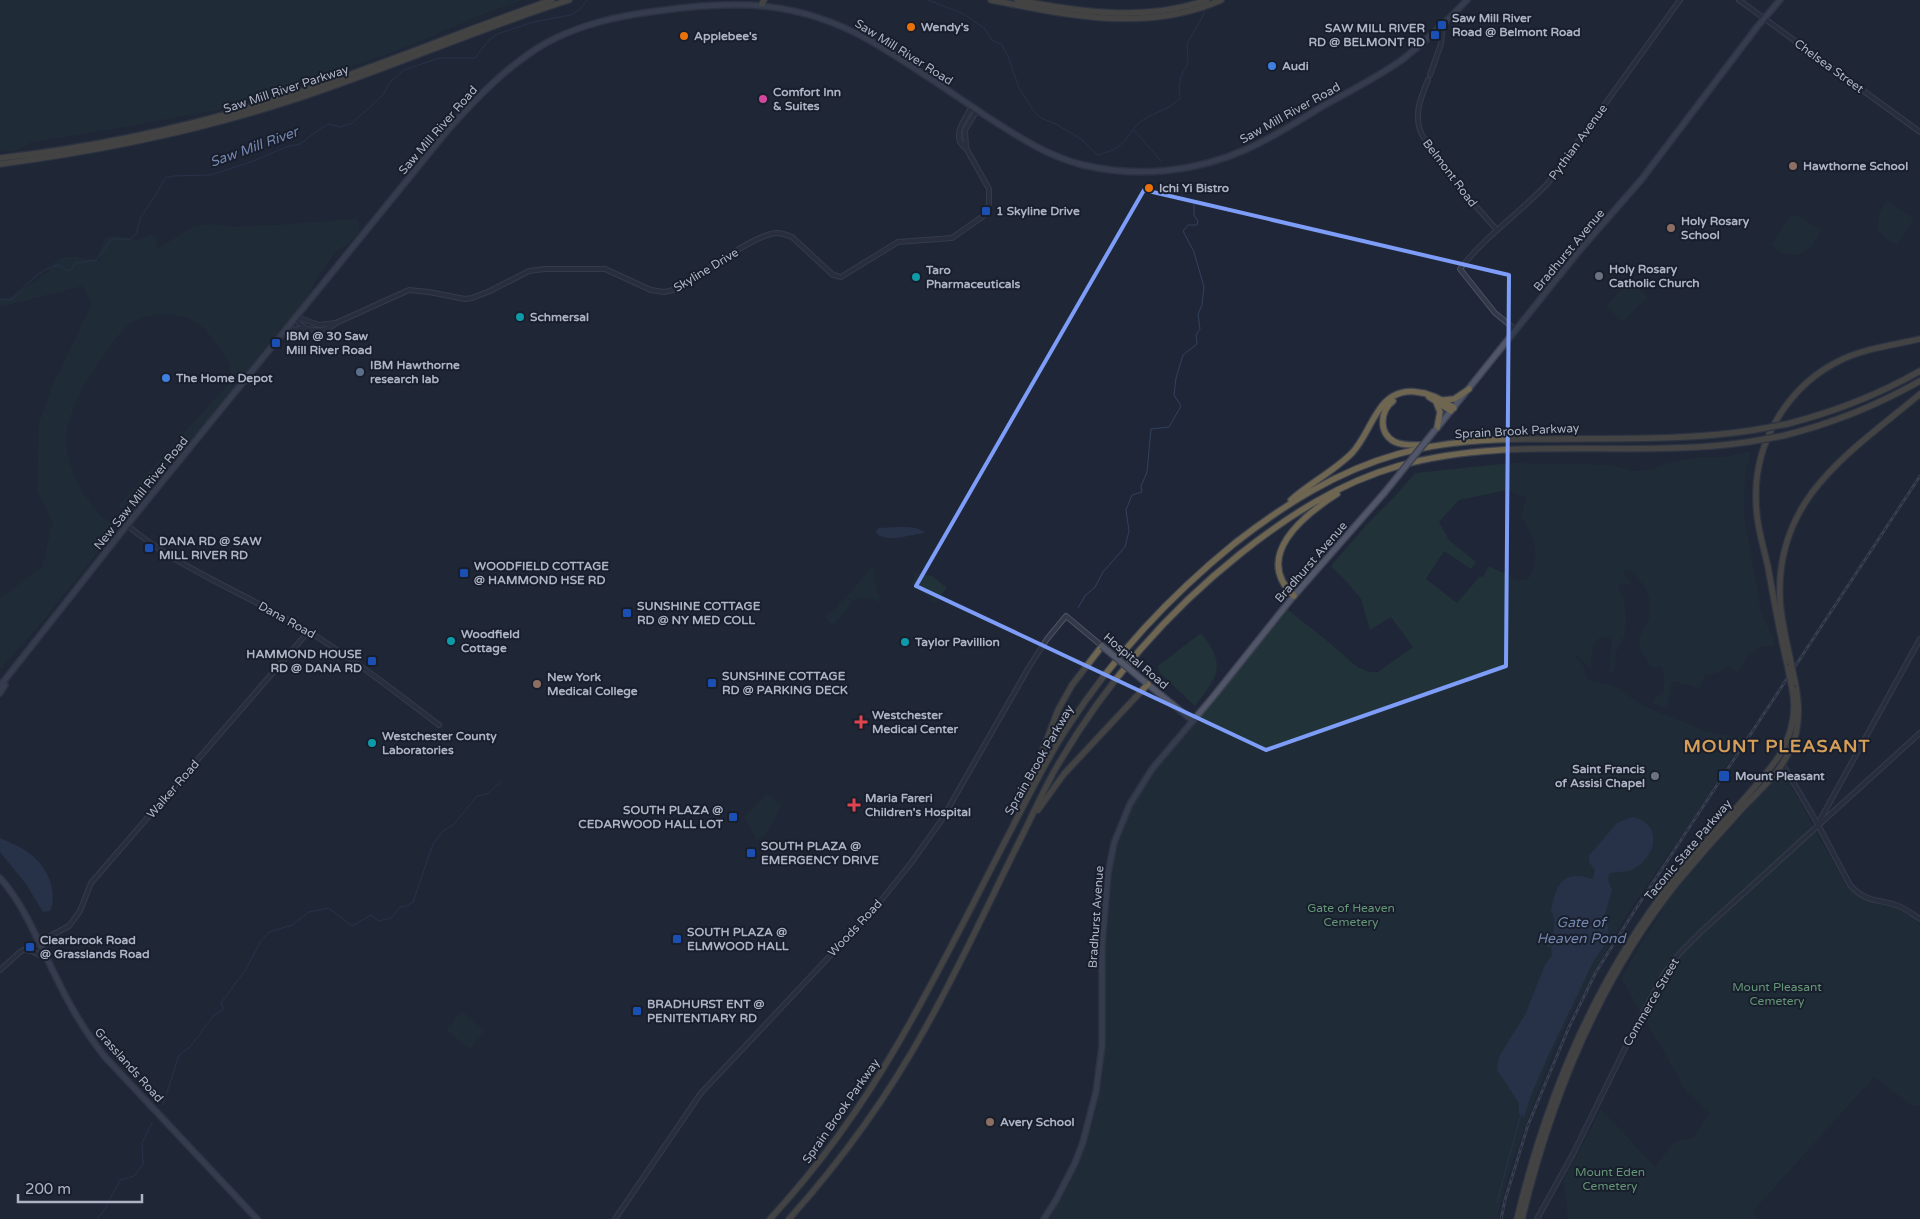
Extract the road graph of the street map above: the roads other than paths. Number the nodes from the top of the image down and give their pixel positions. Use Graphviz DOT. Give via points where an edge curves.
graph roads {
  1 [pos="552,0"];
  2 [pos="569,0"];
  3 [pos="991,0"];
  4 [pos="1017,0"];
  5 [pos="1221,0"];
  6 [pos="1467,0"];
  7 [pos="1680,0"];
  8 [pos="1739,0"];
  9 [pos="1780,0"];
  10 [pos="763,1"];
  11 [pos="1206,3"];
  12 [pos="1764,18"];
  13 [pos="1443,24"];
  14 [pos="1430,75"];
  15 [pos="1428,80"];
  16 [pos="974,108"];
  17 [pos="1920,132"];
  18 [pos="0,158"];
  19 [pos="0,164"];
  20 [pos="1497,230"];
  21 [pos="296,318"];
  22 [pos="336,322"];
  23 [pos="308,330"];
  24 [pos="1516,330"];
  25 [pos="282,335"];
  26 [pos="1920,339"];
  27 [pos="1920,371"];
  28 [pos="1920,382"];
  29 [pos="1469,389"];
  30 [pos="1920,394"];
  31 [pos="1436,398"];
  32 [pos="1452,409"];
  33 [pos="1436,429"];
  34 [pos="1436,446"];
  35 [pos="1354,482"];
  36 [pos="1275,513"];
  37 [pos="127,525"];
  38 [pos="1294,596"];
  39 [pos="1066,616"];
  40 [pos="308,632"];
  41 [pos="1920,639"];
  42 [pos="1102,646"];
  43 [pos="18,665"];
  44 [pos="1790,666"];
  45 [pos="0,682"];
  46 [pos="1146,683"];
  47 [pos="1794,685"];
  48 [pos="0,686"];
  49 [pos="0,693"];
  50 [pos="1193,721"];
  51 [pos="439,725"];
  52 [pos="1920,733"];
  53 [pos="1779,756"];
  54 [pos="1782,764"];
  55 [pos="1022,807"];
  56 [pos="1027,826"];
  57 [pos="1819,826"];
  58 [pos="0,878"];
  59 [pos="1920,919"];
  60 [pos="39,942"];
  61 [pos="24,950"];
  62 [pos="47,959"];
  63 [pos="0,970"];
  64 [pos="257,1219"];
  65 [pos="615,1219"];
  66 [pos="770,1219"];
  67 [pos="789,1219"];
  68 [pos="1044,1219"];
  69 [pos="1517,1219"];
  70 [pos="1522,1219"];
  71 [pos="1537,1219"];
  1 -- 18 [label="highway, Saw Mill River Parkway" via="248,108 117,140"];
  2 -- 19 [label="highway, Saw Mill River Parkway" via="333,86 239,116 114,146"];
  3 -- 11 [label="highway" via="1061,14 1121,19 1166,16"];
  4 -- 11 [label="highway" via="1119,14 1164,11"];
  5 -- 11 [label="highway"];
  6 -- 13 [label="main road, Saw Mill River Road"];
  7 -- 20 [label="street, Pythian Avenue" via="1558,171 1530,203"];
  8 -- 12 [label="street, Chelsea Street"];
  9 -- 12 [label="main road, Bradhurst Avenue"];
  10 -- 16 [label="main road, Saw Mill River Road" via="856,32"];
  10 -- 21 [label="main road, Saw Mill River Road" via="704,4 618,17 574,30 528,55 499,78 457,120"];
  12 -- 17 [label="street, Chelsea Street"];
  12 -- 24 [label="main road, Bradhurst Avenue" via="1641,180"];
  13 -- 14 [label="street" via="1442,44"];
  13 -- 16 [label="main road, Saw Mill River Road" via="1390,67 1262,141 1225,158 1185,168 1129,172 1072,162 1028,143"];
  15 -- 20 [label="street, Belmont Road" via="1418,107 1419,129 1472,202"];
  16 -- 22 [label="street, Skyline Drive" via="965,130 966,148 989,189 989,204 982,217 952,238 898,242 841,277 833,275 792,237 776,233 753,241 678,289 668,292 650,290 605,269 545,269 529,271 490,291 465,299 409,290"];
  20 -- 24 [label="street, Pythian Avenue" via="1460,269 1496,313"];
  21 -- 22 [label="street, Skyline Drive" via="318,325"];
  21 -- 23 [label="street"];
  21 -- 25 [label="main road, Saw Mill River Road"];
  22 -- 23 [label="street, Skyline Drive" via="320,331"];
  23 -- 25 [label="street, Skyline Drive" via="298,328"];
  24 -- 29 [label="main road, Bradhurst Avenue"];
  25 -- 37 [label="main road, New Saw Mill River Road"];
  26 -- 44 [label="highway, Taconic State Parkway" via="1857,354 1819,373 1788,402 1766,441 1756,478 1756,508"];
  27 -- 34 [label="highway, Sprain Brook Parkway, bridge" via="1849,405 1787,424 1754,430 1694,436 1497,440"];
  28 -- 35 [label="highway, Sprain Brook Parkway, bridge" via="1854,414 1782,436 1682,448 1469,453 1415,462"];
  29 -- 31 [label="highway" via="1454,399"];
  29 -- 32 [label="main road, Bradhurst Avenue"];
  30 -- 44 [label="highway, Taconic State Parkway" via="1828,472 1796,519 1784,553 1780,590"];
  31 -- 32 [label="highway"];
  31 -- 33 [label="highway" via="1440,410"];
  31 -- 34 [label="highway" via="1416,395 1397,399 1386,409 1382,421 1387,434 1396,442"];
  31 -- 36 [label="highway" via="1412,392 1387,401 1352,453"];
  32 -- 33 [label="main road, Bradhurst Avenue"];
  33 -- 38 [label="main road, Bradhurst Avenue, bridge"];
  34 -- 36 [label="highway, Sprain Brook Parkway" via="1388,457 1347,473"];
  35 -- 38 [label="highway" via="1308,514 1283,546 1279,574"];
  35 -- 56 [label="highway, Sprain Brook Parkway" via="1308,506 1260,539 1213,576 1160,627 1113,683 1079,731"];
  36 -- 55 [label="highway, Sprain Brook Parkway" via="1203,570 1131,643 1069,725"];
  37 -- 40 [label="street, Dana Road" via="168,555"];
  37 -- 43 [label="main road, New Saw Mill River Road"];
  38 -- 50 [label="main road, Bradhurst Avenue"];
  39 -- 42 [label="street, Hospital Road"];
  39 -- 65 [label="street, Woods Road" via="1029,667 941,821 911,863 875,908 701,1093"];
  40 -- 51 [label="street, Dana Road" via="346,655"];
  40 -- 60 [label="street, Walker Road" via="91,883 76,919 62,931"];
  41 -- 57 [label="street, Commerce Street"];
  42 -- 46 [label="main road, Hospital Road, bridge"];
  42 -- 55 [label="highway" via="1058,710"];
  43 -- 45 [label="main road"];
  43 -- 48 [label="main road"];
  43 -- 49 [label="main road"];
  44 -- 47 [label="highway, Taconic State Parkway, bridge"];
  46 -- 50 [label="main road, Hospital Road"];
  46 -- 56 [label="highway" via="1064,774"];
  47 -- 53 [label="highway, Taconic State Parkway" via="1792,722"];
  47 -- 54 [label="highway, Taconic State Parkway" via="1799,710 1798,728"];
  50 -- 68 [label="main road, Bradhurst Avenue" via="1137,792 1114,843 1104,929 1099,1076 1075,1163"];
  52 -- 57 [label="street, Commerce Street"];
  53 -- 54 [label="street"];
  53 -- 69 [label="highway, Taconic State Parkway" via="1663,894 1613,970 1555,1093 1535,1150"];
  54 -- 57 [label="street"];
  54 -- 70 [label="highway, Taconic State Parkway" via="1674,887 1616,973 1558,1096"];
  55 -- 66 [label="highway, Sprain Brook Parkway" via="881,1073 831,1145"];
  56 -- 67 [label="highway, Sprain Brook Parkway" via="939,1004 906,1063 853,1142"];
  57 -- 59 [label="street" via="1856,893 1868,900 1898,905"];
  57 -- 71 [label="street, Commerce Street" via="1692,940 1669,966"];
  58 -- 60 [label="main road, Grasslands Road"];
  60 -- 61 [label="street, Walker Road"];
  60 -- 62 [label="main road, Grasslands Road"];
  61 -- 62 [label="street"];
  61 -- 63 [label="street, Walker Road"];
  62 -- 64 [label="main road, Grasslands Road" via="91,1040"];
}
